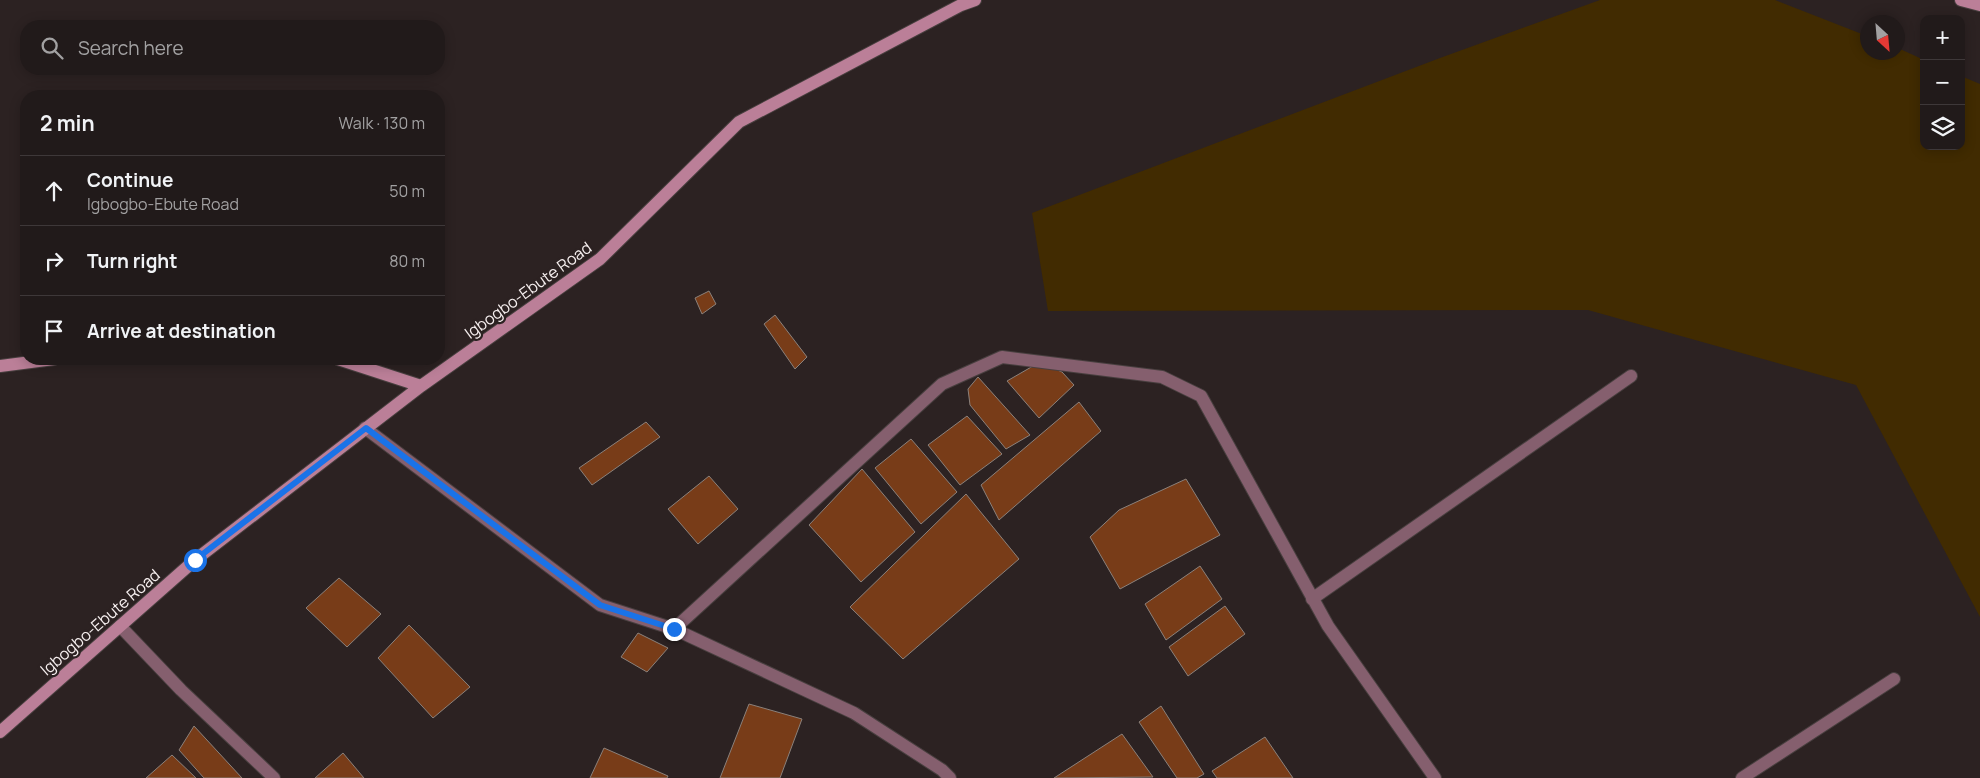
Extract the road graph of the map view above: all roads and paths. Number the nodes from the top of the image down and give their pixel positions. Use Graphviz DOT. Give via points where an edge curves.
graph roads {
  1 [pos="975,0"];
  2 [pos="1961,0"];
  3 [pos="1980,5"];
  4 [pos="20,363"];
  5 [pos="356,365"];
  6 [pos="0,366"];
  7 [pos="1631,376"];
  8 [pos="421,386"];
  9 [pos="366,428"];
  10 [pos="1312,599"];
  11 [pos="120,626"];
  12 [pos="674,629"];
  13 [pos="1894,679"];
  14 [pos="0,732"];
  15 [pos="274,778"];
  16 [pos="950,778"];
  17 [pos="1435,778"];
  18 [pos="1742,778"];
  1 -- 8 [label="main road, Igbogbo-Ebute Road" via="739,122 600,259"];
  2 -- 3 [label="main road"];
  4 -- 6 [label="main road"];
  5 -- 8 [label="main road"];
  7 -- 10 [label="street"];
  8 -- 9 [label="main road, Igbogbo-Ebute Road"];
  9 -- 11 [label="main road, Igbogbo-Ebute Road" via="195,560"];
  9 -- 12 [label="street" via="600,605"];
  10 -- 12 [label="street" via="1200,396 1162,377 1002,357 942,384"];
  10 -- 17 [label="street"];
  11 -- 14 [label="main road, Igbogbo-Ebute Road"];
  11 -- 15 [label="street" via="181,690"];
  12 -- 16 [label="street" via="854,713"];
  13 -- 18 [label="street"];
}
